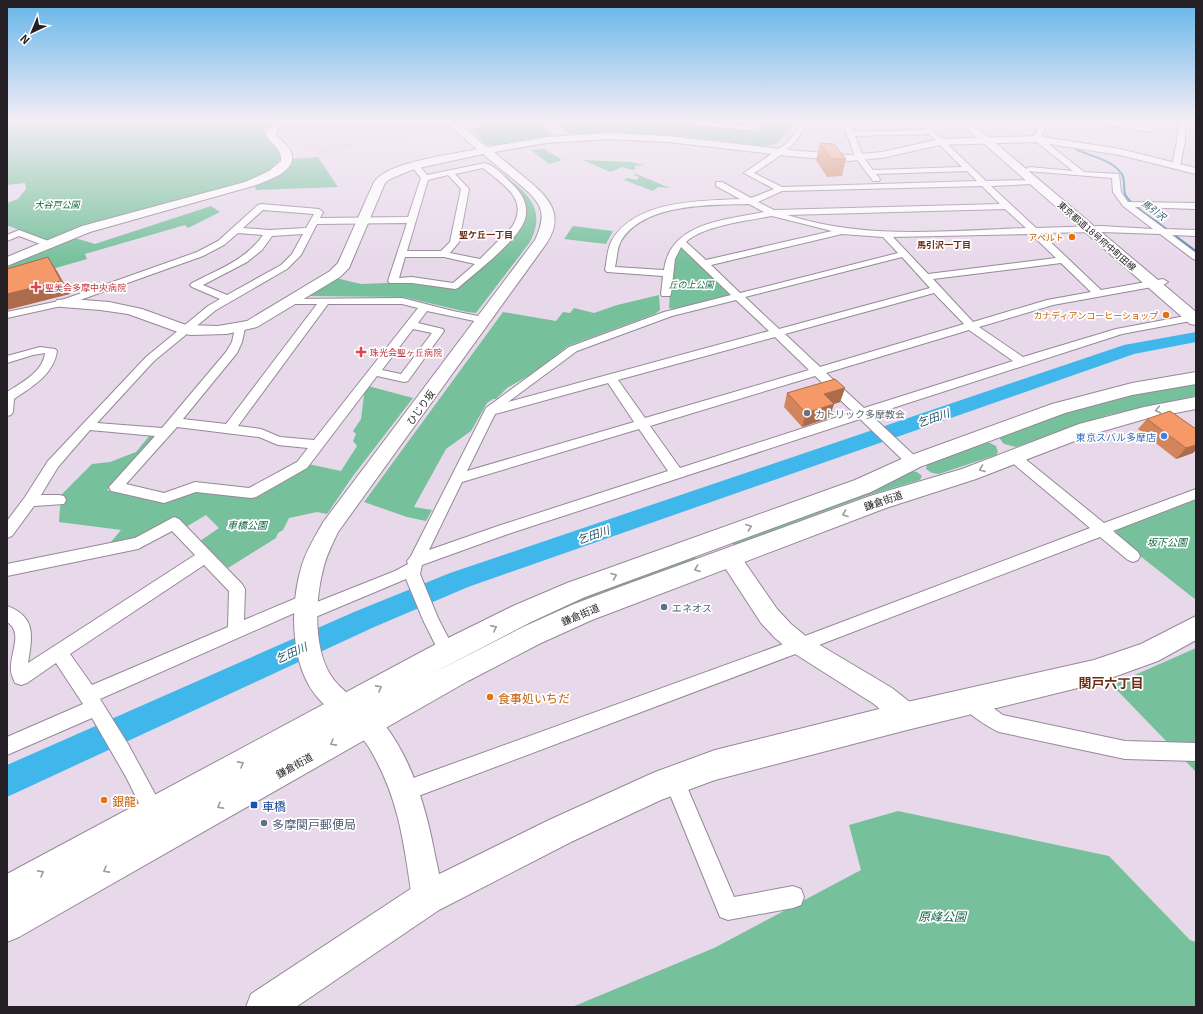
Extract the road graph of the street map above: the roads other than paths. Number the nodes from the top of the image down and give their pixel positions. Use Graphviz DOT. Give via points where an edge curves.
graph roads {
  1 [pos="281,167"];
  2 [pos="410,167"];
  3 [pos="416,167"];
  4 [pos="473,167"];
  5 [pos="488,167"];
  6 [pos="505,167"];
  7 [pos="757,167"];
  8 [pos="867,167"];
  9 [pos="1022,167"];
  10 [pos="1073,167"];
  11 [pos="1181,167"];
  12 [pos="969,169"];
  13 [pos="1196,171"];
  14 [pos="450,172"];
  15 [pos="871,172"];
  16 [pos="1082,174"];
  17 [pos="1032,176"];
  18 [pos="425,178"];
  19 [pos="719,184"];
  20 [pos="983,184"];
  21 [pos="881,186"];
  22 [pos="781,189"];
  23 [pos="750,201"];
  24 [pos="1127,204"];
  25 [pos="1006,206"];
  26 [pos="1196,206"];
  27 [pos="772,213"];
  28 [pos="412,220"];
  29 [pos="314,221"];
  30 [pos="363,221"];
  31 [pos="1095,229"];
  32 [pos="236,230"];
  33 [pos="1033,230"];
  34 [pos="309,231"];
  35 [pos="842,231"];
  36 [pos="1163,231"];
  37 [pos="269,233"];
  38 [pos="1196,233"];
  39 [pos="886,235"];
  40 [pos="7,238"];
  41 [pos="681,242"];
  42 [pos="48,244"];
  43 [pos="402,254"];
  44 [pos="444,254"];
  45 [pos="904,254"];
  46 [pos="1196,257"];
  47 [pos="1062,260"];
  48 [pos="7,262"];
  49 [pos="480,262"];
  50 [pos="704,264"];
  51 [pos="669,274"];
  52 [pos="927,277"];
  53 [pos="1158,282"];
  54 [pos="938,289"];
  55 [pos="1098,293"];
  56 [pos="666,294"];
  57 [pos="738,296"];
  58 [pos="228,299"];
  59 [pos="290,301"];
  60 [pos="324,302"];
  61 [pos="62,303"];
  62 [pos="424,308"];
  63 [pos="7,315"];
  64 [pos="1195,316"];
  65 [pos="484,320"];
  66 [pos="411,325"];
  67 [pos="971,326"];
  68 [pos="240,328"];
  69 [pos="185,330"];
  70 [pos="777,333"];
  71 [pos="7,360"];
  72 [pos="1022,362"];
  73 [pos="817,371"];
  74 [pos="375,372"];
  75 [pos="1196,378"];
  76 [pos="611,379"];
  77 [pos="1196,403"];
  78 [pos="7,412"];
  79 [pos="490,412"];
  80 [pos="865,416"];
  81 [pos="174,422"];
  82 [pos="642,423"];
  83 [pos="88,426"];
  84 [pos="229,429"];
  85 [pos="164,432"];
  86 [pos="987,434"];
  87 [pos="319,445"];
  88 [pos="908,457"];
  89 [pos="1014,457"];
  90 [pos="677,474"];
  91 [pos="456,479"];
  92 [pos="936,483"];
  93 [pos="1196,494"];
  94 [pos="58,500"];
  95 [pos="30,501"];
  96 [pos="1101,529"];
  97 [pos="7,532"];
  98 [pos="722,548"];
  99 [pos="206,556"];
  100 [pos="1133,556"];
  101 [pos="413,568"];
  102 [pos="7,570"];
  103 [pos="306,611"];
  104 [pos="7,613"];
  105 [pos="1196,627"];
  106 [pos="236,631"];
  107 [pos="800,645"];
  108 [pos="447,651"];
  109 [pos="59,653"];
  110 [pos="968,701"];
  111 [pos="95,705"];
  112 [pos="356,715"];
  113 [pos="907,716"];
  114 [pos="7,746"];
  115 [pos="1196,752"];
  116 [pos="674,780"];
  117 [pos="405,791"];
  118 [pos="154,812"];
  119 [pos="7,892"];
  120 [pos="793,897"];
  121 [pos="427,898"];
  122 [pos="7,925"];
  123 [pos="264,1007"];
  1 -- 42 [label="street" via="272,175 249,184 86,229"];
  2 -- 30 [label="street" via="395,171 383,178"];
  3 -- 18 [label="street"];
  4 -- 14 [label="street"];
  5 -- 49 [label="street" via="520,200 521,216 509,236"];
  6 -- 65 [label="street, ひじり坂" via="538,194 545,203 549,223 541,241"];
  7 -- 22 [label="street" via="748,173"];
  8 -- 15 [label="street"];
  9 -- 17 [label="main road, 東京都道18号府中町田線"];
  10 -- 16 [label="street"];
  11 -- 13 [label="street"];
  12 -- 15 [label="street"];
  12 -- 20 [label="street"];
  14 -- 18 [label="street"];
  14 -- 44 [label="street" via="465,189 454,242"];
  15 -- 21 [label="street"];
  16 -- 17 [label="street"];
  16 -- 24 [label="street" via="1116,176 1117,192"];
  17 -- 20 [label="street"];
  17 -- 31 [label="main road, 東京都道18号府中町田線"];
  18 -- 28 [label="street"];
  19 -- 23 [label="street"];
  20 -- 21 [label="street"];
  20 -- 25 [label="street"];
  21 -- 22 [label="street"];
  22 -- 23 [label="street"];
  23 -- 27 [label="street"];
  23 -- 51 [label="street" via="686,205 665,209 637,221 622,233 614,247 610,270"];
  24 -- 26 [label="street"];
  24 -- 36 [label="street"];
  25 -- 27 [label="street"];
  25 -- 33 [label="street"];
  27 -- 35 [label="street"];
  27 -- 41 [label="street" via="711,226 687,236"];
  28 -- 30 [label="street"];
  28 -- 43 [label="street"];
  29 -- 30 [label="street"];
  29 -- 32 [label="street" via="319,212 261,207"];
  29 -- 34 [label="street"];
  30 -- 59 [label="street" via="344,265 335,274"];
  31 -- 33 [label="street"];
  31 -- 36 [label="street"];
  31 -- 53 [label="main road, 東京都道18号府中町田線"];
  32 -- 37 [label="street"];
  32 -- 61 [label="street" via="221,243 200,254"];
  33 -- 39 [label="street"];
  33 -- 47 [label="street"];
  34 -- 37 [label="street"];
  34 -- 58 [label="street" via="296,255 284,267"];
  35 -- 39 [label="street"];
  35 -- 50 [label="street"];
  36 -- 38 [label="street"];
  36 -- 46 [label="street"];
  37 -- 58 [label="street" via="259,248 244,260 195,284"];
  39 -- 45 [label="street"];
  40 -- 42 [label="street" via="19,233"];
  41 -- 50 [label="street"];
  41 -- 51 [label="street" via="670,259"];
  42 -- 48 [label="street"];
  43 -- 44 [label="street"];
  43 -- 49 [label="street" via="393,281 412,280 455,286"];
  44 -- 49 [label="street"];
  45 -- 52 [label="street"];
  45 -- 57 [label="street"];
  47 -- 52 [label="street"];
  47 -- 55 [label="street"];
  50 -- 57 [label="street"];
  51 -- 56 [label="street"];
  52 -- 54 [label="street"];
  53 -- 55 [label="street"];
  53 -- 64 [label="main road, 東京都道18号府中町田線"];
  54 -- 67 [label="street"];
  54 -- 70 [label="street"];
  55 -- 67 [label="street" via="1051,302"];
  57 -- 70 [label="street"];
  57 -- 79 [label="street" via="667,311 573,349 506,397"];
  58 -- 69 [label="street" via="203,314"];
  59 -- 60 [label="street"];
  59 -- 68 [label="street" via="252,324"];
  60 -- 62 [label="street" via="402,301"];
  60 -- 84 [label="street"];
  61 -- 63 [label="street"];
  61 -- 69 [label="street" via="121,309"];
  62 -- 65 [label="street"];
  62 -- 66 [label="street"];
  64 -- 72 [label="street" via="1120,331"];
  65 -- 103 [label="street, ひじり坂" via="331,527 313,565"];
  66 -- 74 [label="street"];
  66 -- 74 [label="street" via="439,331 404,378"];
  67 -- 72 [label="street"];
  67 -- 73 [label="street"];
  68 -- 69 [label="street"];
  68 -- 81 [label="street" via="232,353"];
  69 -- 83 [label="street" via="150,359"];
  70 -- 73 [label="street"];
  70 -- 76 [label="street"];
  71 -- 78 [label="street" via="34,351 46,350 51,351 52,358 40,375 8,397"];
  72 -- 80 [label="street"];
  73 -- 80 [label="street"];
  73 -- 82 [label="street"];
  74 -- 87 [label="street"];
  75 -- 86 [label="main road, 鎌倉街道" via="1132,389 1059,408"];
  76 -- 79 [label="street"];
  76 -- 82 [label="street"];
  77 -- 89 [label="main road, 鎌倉街道, one-way" via="1144,413 1086,429"];
  79 -- 91 [label="street"];
  80 -- 88 [label="street"];
  80 -- 90 [label="street"];
  81 -- 84 [label="street"];
  81 -- 85 [label="street"];
  82 -- 90 [label="street"];
  82 -- 91 [label="street"];
  83 -- 85 [label="street"];
  83 -- 95 [label="street" via="53,464"];
  84 -- 87 [label="street" via="261,433 278,441"];
  85 -- 87 [label="street" via="116,487 164,498 195,487 251,493 302,465"];
  86 -- 88 [label="main road, 鎌倉街道"];
  86 -- 89 [label="main road"];
  88 -- 92 [label="main road"];
  98 -- 88 [label="main road, 鎌倉街道, one-way" via="863,486"];
  89 -- 92 [label="main road, 鎌倉街道, one-way"];
  89 -- 96 [label="street"];
  90 -- 101 [label="street" via="503,530"];
  91 -- 101 [label="street"];
  92 -- 98 [label="main road, 鎌倉街道, one-way"];
  93 -- 96 [label="street"];
  94 -- 95 [label="street"];
  95 -- 97 [label="street"];
  96 -- 100 [label="street"];
  96 -- 107 [label="street"];
  98 -- 107 [label="street" via="769,616"];
  108 -- 98 [label="main road, 鎌倉街道, one-way" via="576,590"];
  98 -- 112 [label="main road, 鎌倉街道, one-way" via="459,672"];
  99 -- 102 [label="street" via="174,523 138,544"];
  99 -- 106 [label="street" via="237,589"];
  99 -- 109 [label="street"];
  101 -- 103 [label="street"];
  101 -- 108 [label="street" via="429,614"];
  103 -- 106 [label="street"];
  103 -- 112 [label="street, ひじり坂" via="308,646 314,668 324,687"];
  104 -- 109 [label="street" via="18,620 23,628 19,668 21,677"];
  105 -- 110 [label="main road" via="1149,653 1094,672"];
  106 -- 111 [label="street"];
  107 -- 113 [label="street" via="883,696"];
  107 -- 117 [label="street"];
  112 -- 108 [label="main road, 鎌倉街道, one-way"];
  109 -- 111 [label="street"];
  110 -- 113 [label="main road"];
  110 -- 115 [label="street" via="1000,723 1125,750"];
  111 -- 114 [label="street"];
  111 -- 118 [label="street"];
  112 -- 117 [label="street, ひじり坂" via="379,738"];
  118 -- 112 [label="main road, 鎌倉街道, one-way"];
  112 -- 122 [label="main road, 鎌倉街道, one-way"];
  113 -- 116 [label="main road" via="715,765"];
  116 -- 120 [label="street" via="728,909"];
  116 -- 121 [label="main road" via="560,831"];
  117 -- 121 [label="street, ひじり坂" via="418,840"];
  119 -- 118 [label="main road, 鎌倉街道, one-way"];
  121 -- 123 [label="main road"];
}
